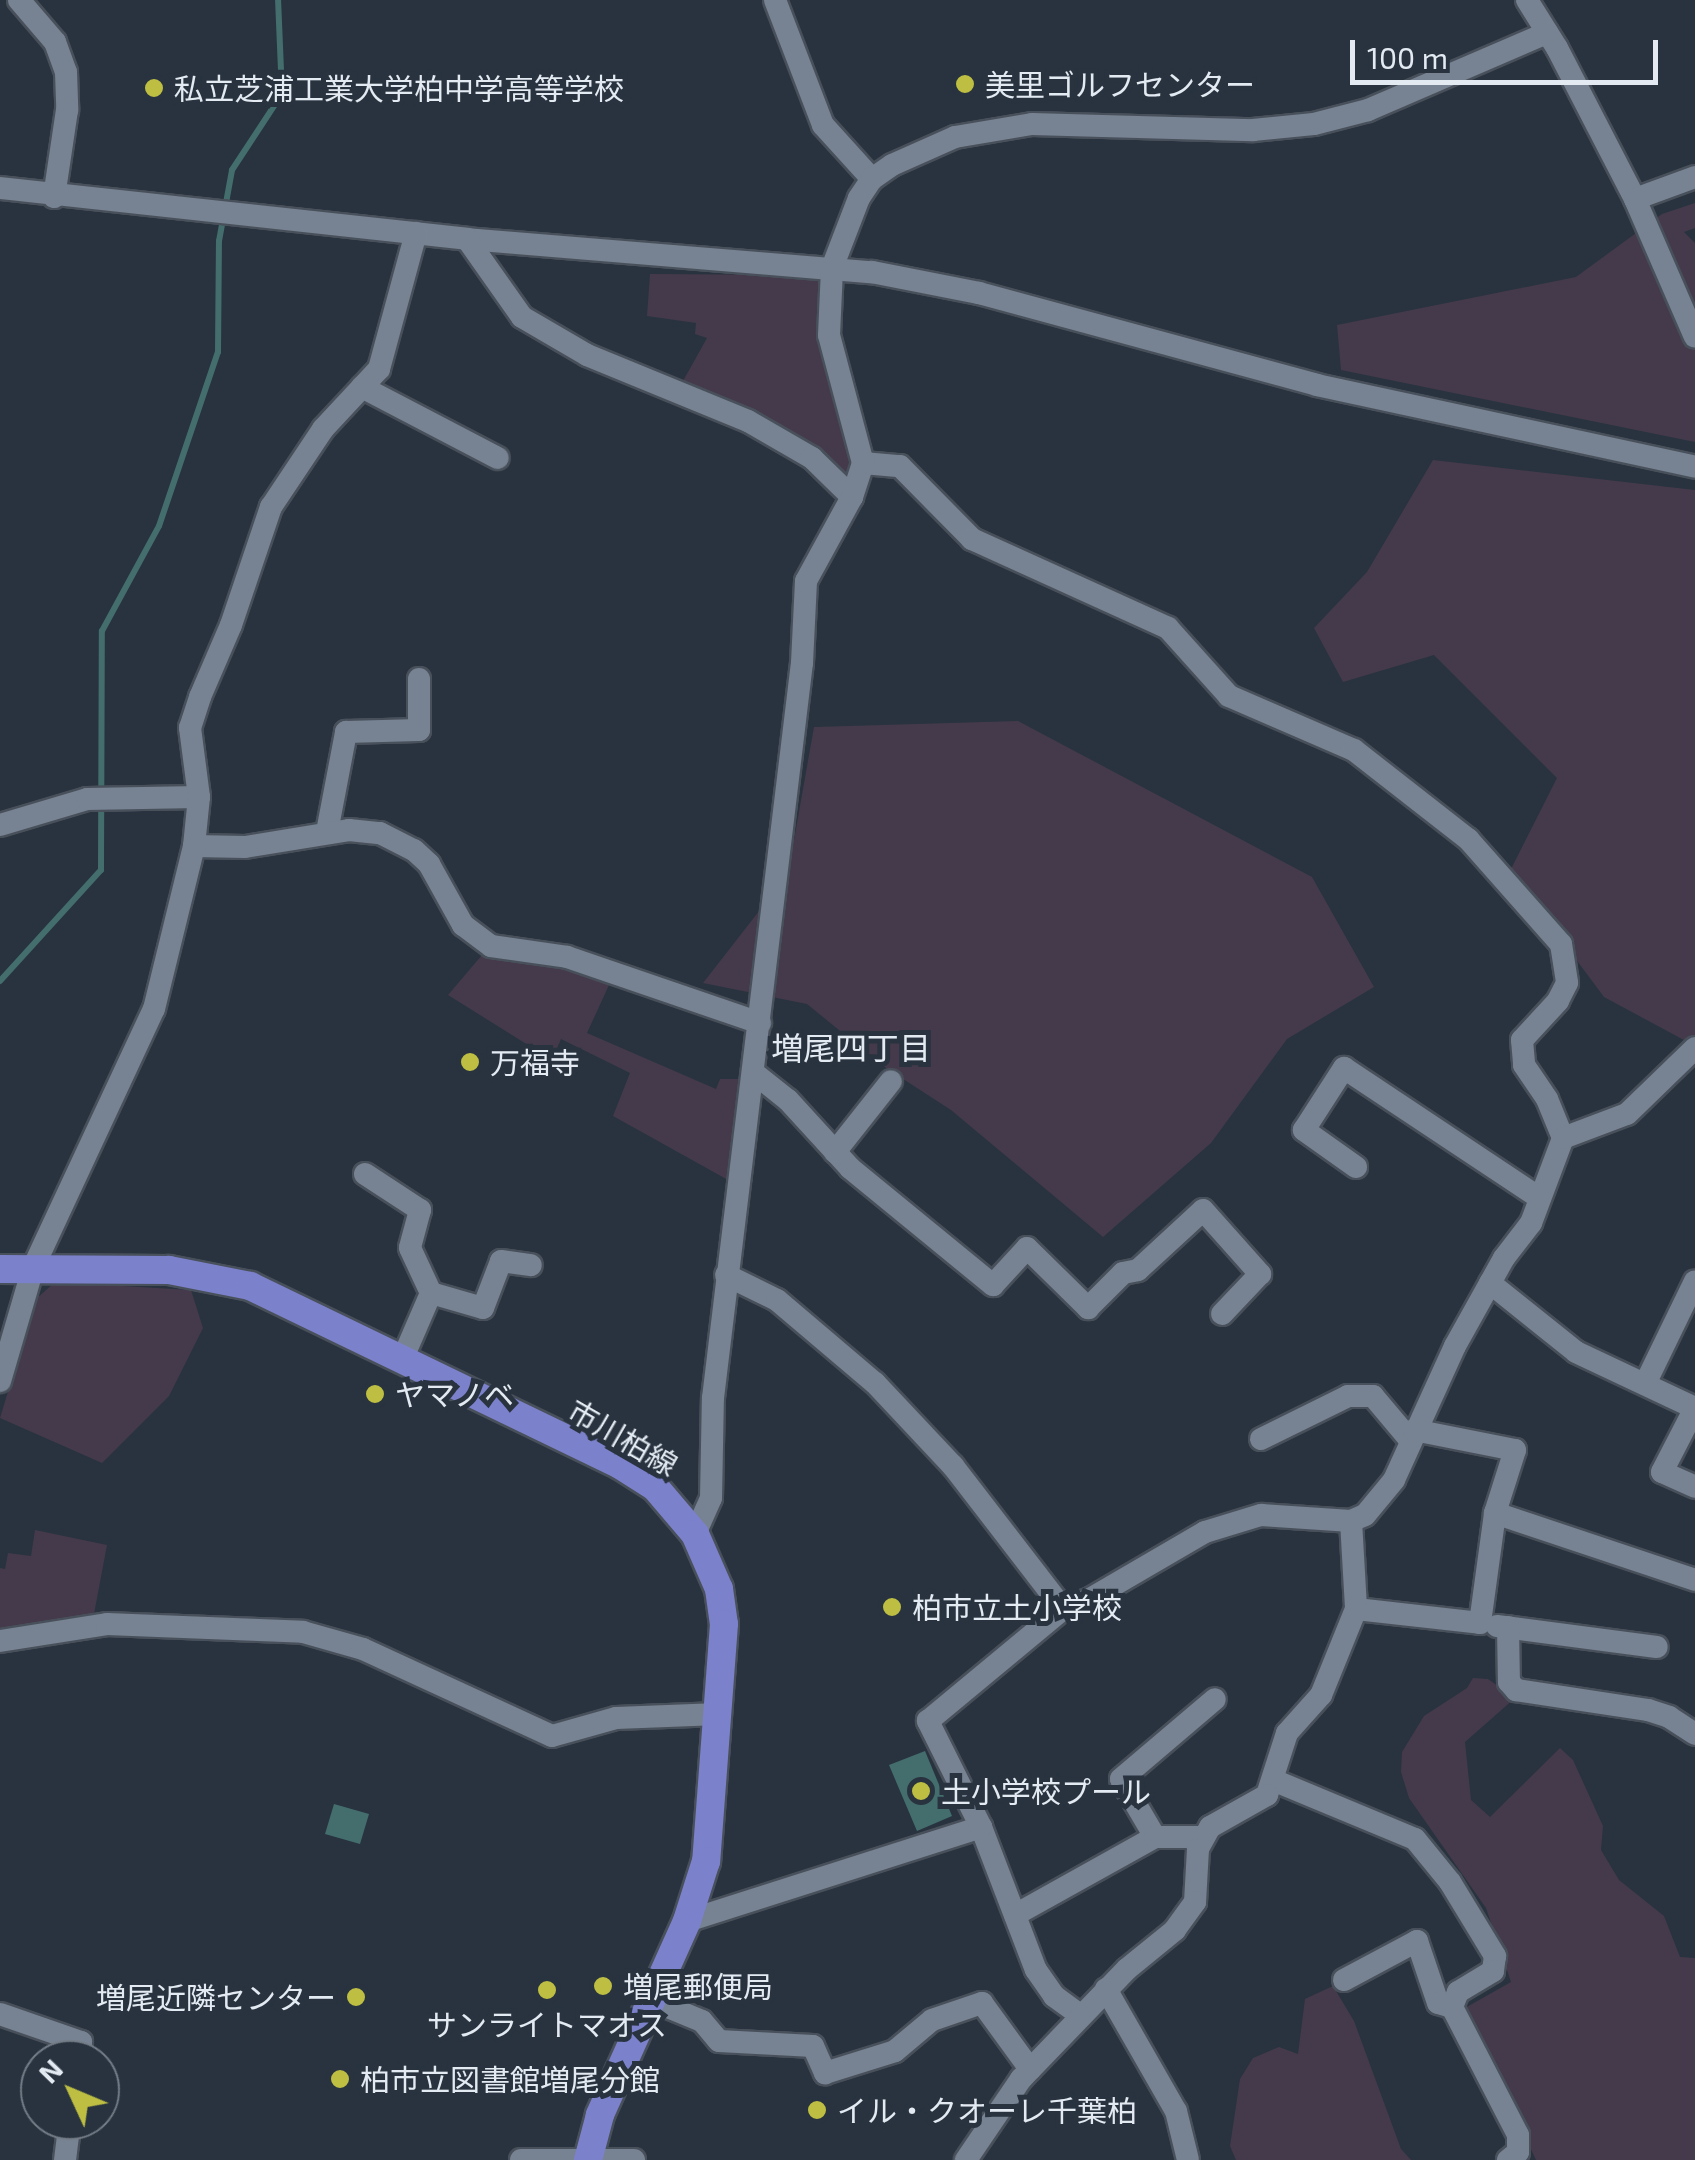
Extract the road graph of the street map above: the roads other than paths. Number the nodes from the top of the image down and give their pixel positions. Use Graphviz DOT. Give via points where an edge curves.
graph roads {
  1 [pos="19,0"];
  2 [pos="775,0"];
  3 [pos="1527,0"];
  4 [pos="41,12"];
  5 [pos="1547,33"];
  6 [pos="1695,177"];
  7 [pos="872,179"];
  8 [pos="0,188"];
  9 [pos="54,196"];
  10 [pos="1635,200"];
  11 [pos="416,233"];
  12 [pos="466,239"];
  13 [pos="832,268"];
  14 [pos="1695,337"];
  15 [pos="362,387"];
  16 [pos="498,458"];
  17 [pos="863,463"];
  18 [pos="1695,467"];
  19 [pos="852,497"];
  20 [pos="419,679"];
  21 [pos="198,797"];
  22 [pos="0,825"];
  23 [pos="328,832"];
  24 [pos="194,846"];
  25 [pos="760,1023"];
  26 [pos="1694,1050"];
  27 [pos="754,1073"];
  28 [pos="891,1081"];
  29 [pos="1563,1138"];
  30 [pos="835,1152"];
  31 [pos="1356,1168"];
  32 [pos="364,1174"];
  33 [pos="1540,1198"];
  34 [pos="531,1264"];
  35 [pos="33,1268"];
  36 [pos="0,1269"];
  37 [pos="726,1275"];
  38 [pos="1695,1281"];
  39 [pos="1490,1283"];
  40 [pos="431,1292"];
  41 [pos="1222,1314"];
  42 [pos="402,1360"];
  43 [pos="0,1381"];
  44 [pos="1645,1384"];
  45 [pos="1412,1435"];
  46 [pos="1261,1439"];
  47 [pos="1695,1487"];
  48 [pos="1495,1514"];
  49 [pos="1350,1521"];
  50 [pos="696,1534"];
  51 [pos="1695,1580"];
  52 [pos="1063,1609"];
  53 [pos="1356,1610"];
  54 [pos="1480,1624"];
  55 [pos="1508,1627"];
  56 [pos="0,1641"];
  57 [pos="1657,1647"];
  58 [pos="1215,1699"];
  59 [pos="719,1714"];
  60 [pos="1695,1734"];
  61 [pos="1273,1780"];
  62 [pos="981,1827"];
  63 [pos="1154,1837"];
  64 [pos="1202,1837"];
  65 [pos="1015,1915"];
  66 [pos="687,1921"];
  67 [pos="1344,1980"];
  68 [pos="1106,1989"];
  69 [pos="651,2000"];
  70 [pos="1452,2007"];
  71 [pos="0,2014"];
  72 [pos="1080,2015"];
  73 [pos="75,2040"];
  74 [pos="1030,2070"];
  75 [pos="588,2159"];
  76 [pos="521,2160"];
  77 [pos="634,2160"];
  78 [pos="966,2160"];
  79 [pos="1188,2160"];
  80 [pos="1508,2160"];
  1 -- 4 [label="street"];
  2 -- 7 [label="street" via="823,125"];
  3 -- 5 [label="street"];
  4 -- 9 [label="street" via="66,72"];
  5 -- 7 [label="street" via="1368,110 1314,124 1253,130 1032,124 922,148"];
  5 -- 10 [label="street"];
  6 -- 10 [label="street"];
  7 -- 13 [label="street"];
  8 -- 9 [label="street"];
  9 -- 11 [label="street"];
  10 -- 14 [label="street"];
  11 -- 12 [label="street"];
  11 -- 15 [label="street" via="379,368"];
  12 -- 13 [label="street"];
  12 -- 19 [label="street" via="522,317 588,355 748,421 812,458"];
  13 -- 17 [label="street" via="828,335"];
  13 -- 18 [label="street" via="979,293 1317,385"];
  15 -- 16 [label="street"];
  15 -- 21 [label="street" via="296,465 271,507 190,728"];
  17 -- 19 [label="street"];
  17 -- 29 [label="street" via="900,466 972,539 1168,628 1229,696 1354,750 1468,839 1560,944 1566,960 1567,984 1558,1001 1522,1040 1524,1064"];
  19 -- 25 [label="street" via="806,581"];
  20 -- 23 [label="street" via="419,730 346,732"];
  21 -- 22 [label="street" via="87,799"];
  21 -- 24 [label="street"];
  23 -- 24 [label="street" via="245,847"];
  23 -- 25 [label="street" via="380,833 414,850 463,925 491,946 568,957"];
  24 -- 35 [label="street" via="154,1008"];
  25 -- 27 [label="street"];
  26 -- 29 [label="street" via="1627,1114"];
  27 -- 30 [label="street"];
  27 -- 37 [label="street"];
  28 -- 30 [label="street"];
  29 -- 33 [label="street"];
  30 -- 41 [label="street" via="993,1285 1027,1248 1088,1308 1203,1210 1260,1274"];
  31 -- 33 [label="street" via="1304,1130 1344,1068"];
  32 -- 40 [label="street" via="420,1210 410,1248"];
  33 -- 39 [label="street"];
  34 -- 40 [label="street" via="501,1261 483,1308"];
  35 -- 36 [label="main road, 市川柏線"];
  35 -- 42 [label="main road, 市川柏線" via="216,1276"];
  35 -- 43 [label="street"];
  37 -- 50 [label="street" via="711,1498"];
  37 -- 52 [label="street" via="778,1300 875,1383 953,1466"];
  38 -- 44 [label="street"];
  39 -- 44 [label="street" via="1576,1352"];
  39 -- 45 [label="street"];
  40 -- 42 [label="street"];
  42 -- 50 [label="main road, 市川柏線" via="620,1465 655,1487"];
  44 -- 47 [label="street" via="1695,1408 1662,1472"];
  45 -- 46 [label="street" via="1373,1396 1348,1396"];
  45 -- 48 [label="street" via="1515,1450"];
  45 -- 49 [label="street" via="1384,1496"];
  48 -- 51 [label="street"];
  48 -- 54 [label="street"];
  49 -- 52 [label="street" via="1261,1515 1205,1532"];
  49 -- 53 [label="street"];
  50 -- 59 [label="main road, 市川柏線" via="721,1606"];
  52 -- 62 [label="street" via="928,1720"];
  53 -- 54 [label="street"];
  53 -- 61 [label="street" via="1321,1696 1287,1733"];
  54 -- 55 [label="street"];
  55 -- 57 [label="street"];
  55 -- 60 [label="street" via="1509,1682 1516,1690 1648,1710"];
  56 -- 59 [label="street" via="106,1624 303,1632 363,1649 552,1736 616,1718"];
  58 -- 63 [label="street" via="1120,1779"];
  59 -- 66 [label="main road, 市川柏線" via="706,1861"];
  61 -- 64 [label="street" via="1267,1795"];
  61 -- 70 [label="street" via="1415,1839 1436,1862 1495,1956 1493,1971 1458,1992"];
  62 -- 65 [label="street"];
  62 -- 66 [label="street"];
  63 -- 64 [label="street"];
  63 -- 65 [label="street"];
  64 -- 68 [label="street" via="1195,1902 1175,1930"];
  65 -- 72 [label="street" via="1036,1970 1054,1996"];
  66 -- 69 [label="main road, 市川柏線"];
  67 -- 70 [label="street" via="1417,1941 1438,2003"];
  68 -- 72 [label="street"];
  68 -- 79 [label="street" via="1176,2111"];
  69 -- 74 [label="street" via="702,2021 719,2041 813,2046 824,2073 895,2051 932,2020 982,2003"];
  69 -- 75 [label="main road, 市川柏線" via="600,2115"];
  70 -- 80 [label="street" via="1518,2135 1518,2152"];
  71 -- 73 [label="street"];
  72 -- 74 [label="street"];
  74 -- 78 [label="street"];
  75 -- 76 [label="street"];
  75 -- 77 [label="street"];
}
